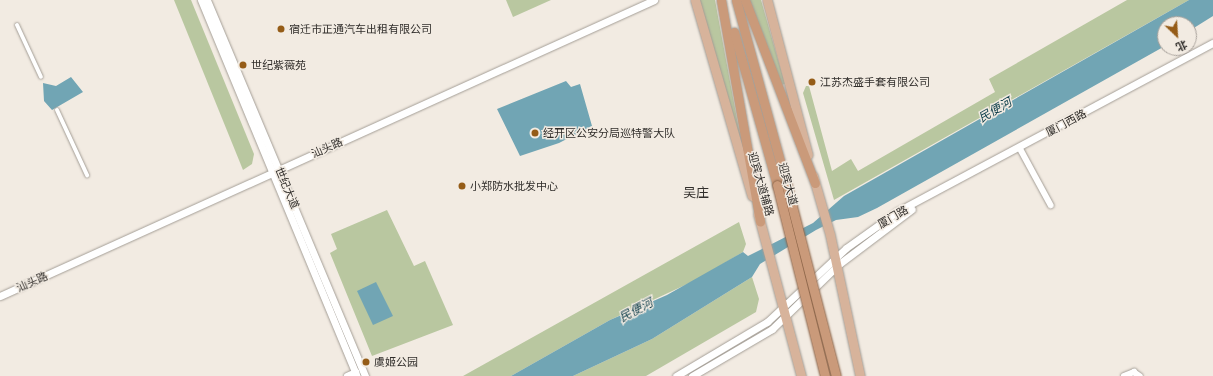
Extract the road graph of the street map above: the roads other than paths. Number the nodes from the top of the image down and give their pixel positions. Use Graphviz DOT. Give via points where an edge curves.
graph roads {
  1 [pos="201,0"];
  2 [pos="207,0"];
  3 [pos="643,0"];
  4 [pos="654,0"];
  5 [pos="695,0"];
  6 [pos="721,0"];
  7 [pos="725,0"];
  8 [pos="736,0"];
  9 [pos="745,0"];
  10 [pos="767,0"];
  11 [pos="17,25"];
  12 [pos="1213,43"];
  13 [pos="41,77"];
  14 [pos="56,110"];
  15 [pos="1020,148"];
  16 [pos="276,169"];
  17 [pos="87,175"];
  18 [pos="815,183"];
  19 [pos="920,202"];
  20 [pos="1051,205"];
  21 [pos="760,222"];
  22 [pos="836,262"];
  23 [pos="0,292"];
  24 [pos="0,296"];
  25 [pos="783,313"];
  26 [pos="357,374"];
  27 [pos="347,376"];
  28 [pos="365,376"];
  29 [pos="676,376"];
  30 [pos="692,376"];
  31 [pos="801,376"];
  32 [pos="825,376"];
  33 [pos="836,376"];
  34 [pos="860,376"];
  35 [pos="1124,376"];
  36 [pos="1140,376"];
  1 -- 16 [label="street, 世纪大道"];
  2 -- 16 [label="street, 世纪大道"];
  3 -- 16 [label="street, 汕头路"];
  4 -- 16 [label="street, 汕头路"];
  5 -- 21 [label="main road, 迎宾大道辅路"];
  6 -- 21 [label="highway"];
  7 -- 32 [label="highway, 迎宾大道, bridge" via="777,186"];
  8 -- 33 [label="highway, 迎宾大道, bridge"];
  9 -- 18 [label="highway"];
  10 -- 18 [label="main road"];
  11 -- 13 [label="street"];
  12 -- 15 [label="street, 厦门西路"];
  14 -- 17 [label="street"];
  15 -- 19 [label="street, 厦门西路"];
  15 -- 20 [label="street"];
  16 -- 23 [label="street, 汕头路"];
  16 -- 24 [label="street, 汕头路"];
  16 -- 26 [label="street, 世纪大道"];
  16 -- 28 [label="street, 世纪大道"];
  18 -- 22 [label="main road"];
  19 -- 22 [label="street, 厦门路"];
  21 -- 25 [label="main road, 迎宾大道辅路"];
  22 -- 25 [label="street, 厦门路"];
  22 -- 34 [label="main road"];
  25 -- 29 [label="street, 厦门路"];
  25 -- 30 [label="street, 厦门路" via="750,343"];
  25 -- 31 [label="main road, 迎宾大道辅路"];
  26 -- 27 [label="street"];
  35 -- 36 [label="street" via="1134,372"];
}
